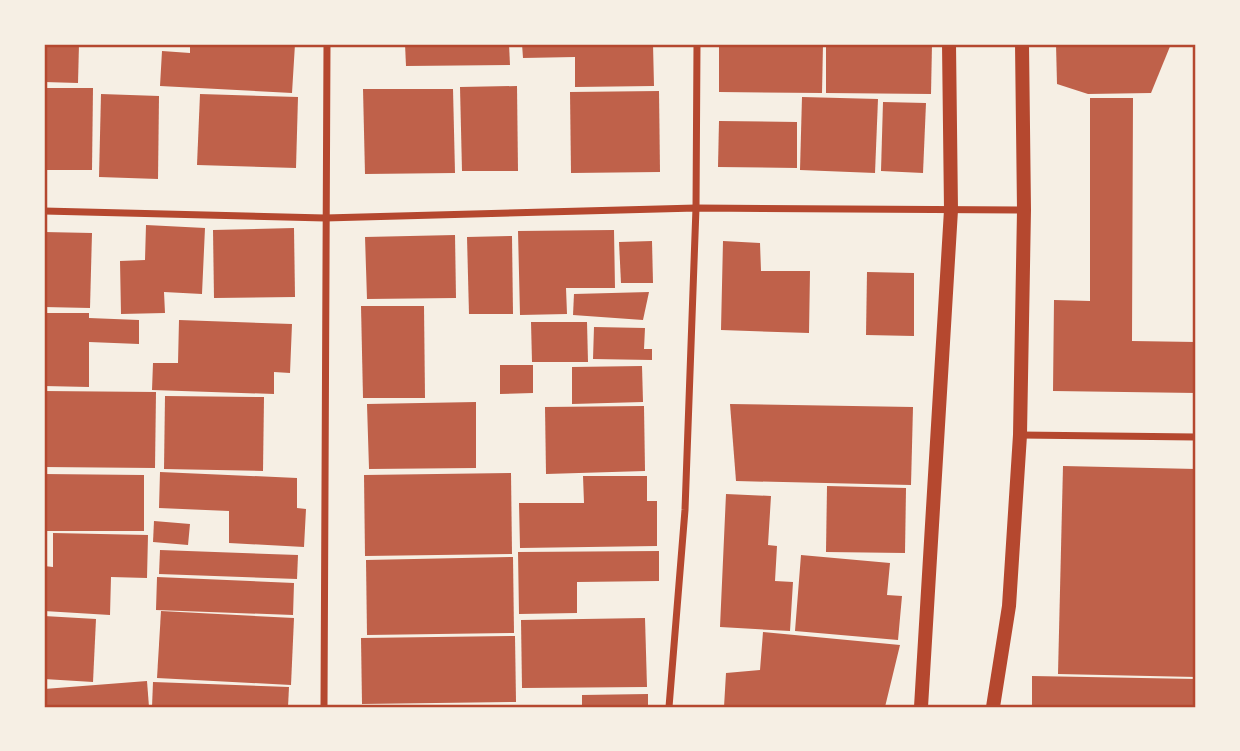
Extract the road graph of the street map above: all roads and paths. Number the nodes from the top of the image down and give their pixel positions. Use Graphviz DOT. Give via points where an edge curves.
graph roads {
  1 [pos="327,44"];
  2 [pos="697,44"];
  3 [pos="949,44"];
  4 [pos="1022,44"];
  5 [pos="696,208"];
  6 [pos="951,210"];
  7 [pos="1024,210"];
  8 [pos="44,211"];
  9 [pos="325,218"];
  10 [pos="1020,435"];
  11 [pos="1196,437"];
  12 [pos="324,707"];
  13 [pos="669,707"];
  14 [pos="921,707"];
  15 [pos="993,707"];
  1 -- 9 [label="street"];
  2 -- 5 [label="street"];
  3 -- 6 [label="main road"];
  4 -- 7 [label="main road"];
  5 -- 6 [label="street"];
  5 -- 9 [label="street"];
  5 -- 13 [label="street" via="685,510"];
  6 -- 7 [label="street"];
  6 -- 14 [label="main road"];
  7 -- 10 [label="main road"];
  8 -- 9 [label="street"];
  9 -- 12 [label="street"];
  10 -- 11 [label="street"];
  10 -- 15 [label="main road" via="1009,606"];
}
